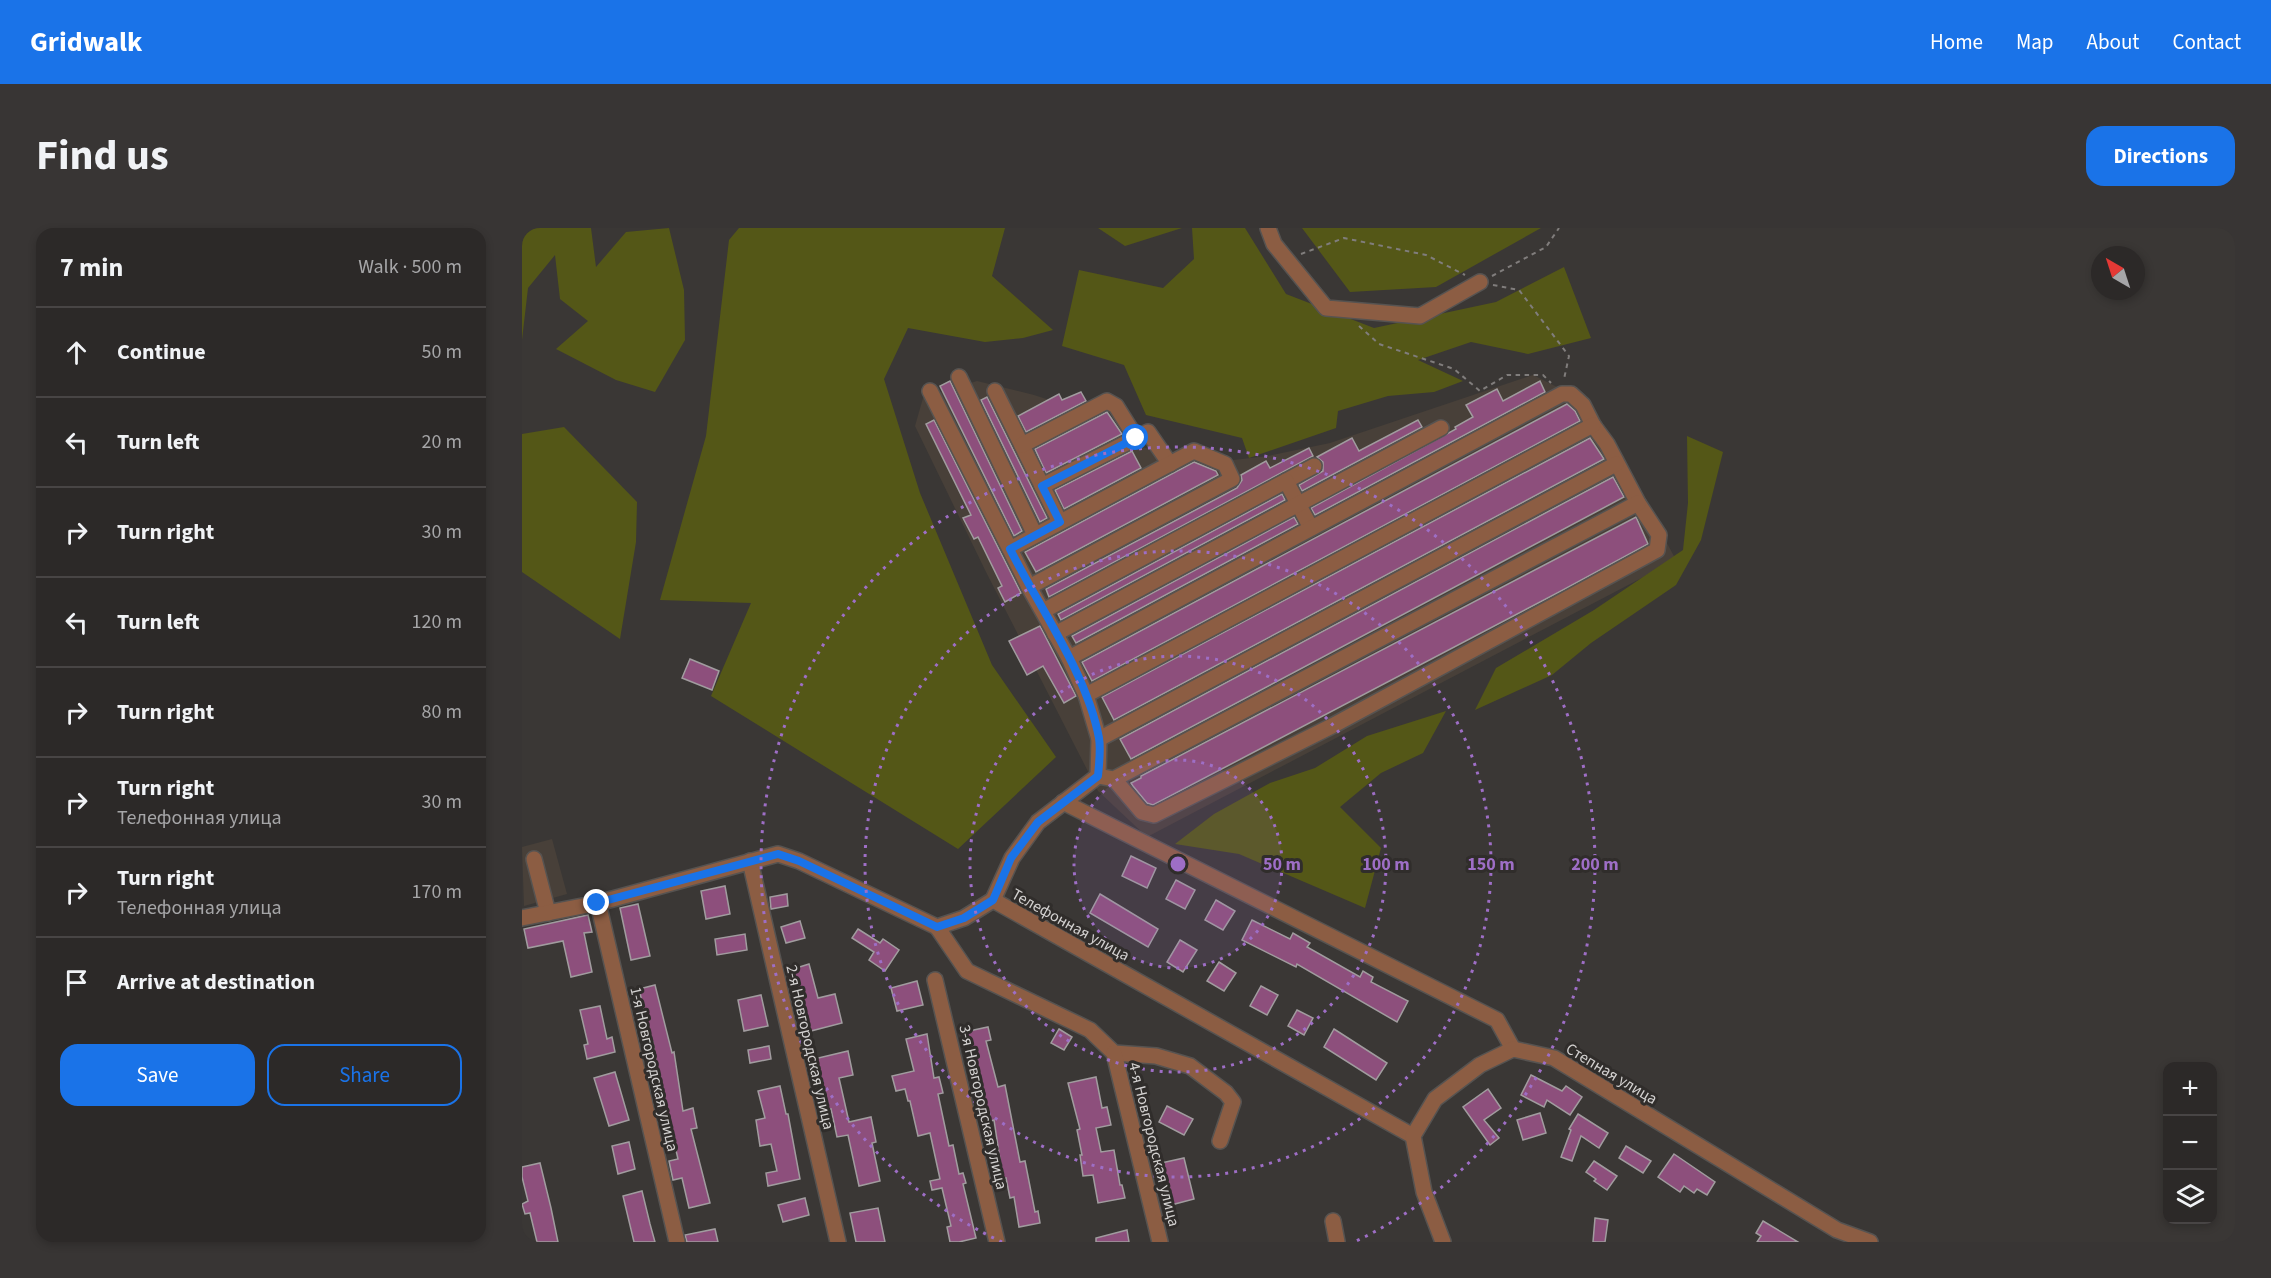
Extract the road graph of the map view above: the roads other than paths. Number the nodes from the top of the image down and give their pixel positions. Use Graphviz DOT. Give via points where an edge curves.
graph roads {
  1 [pos="1268,228"];
  2 [pos="1480,282"];
  3 [pos="959,376"];
  4 [pos="995,390"];
  5 [pos="930,391"];
  6 [pos="1593,425"];
  7 [pos="1441,428"];
  8 [pos="1136,438"];
  9 [pos="1022,445"];
  10 [pos="1170,464"];
  11 [pos="1616,464"];
  12 [pos="1314,466"];
  13 [pos="1286,481"];
  14 [pos="1042,486"];
  15 [pos="1298,503"];
  16 [pos="1638,503"];
  17 [pos="1060,522"];
  18 [pos="1311,528"];
  19 [pos="1035,536"];
  20 [pos="1010,549"];
  21 [pos="1029,587"];
  22 [pos="1043,611"];
  23 [pos="1055,634"];
  24 [pos="1069,658"];
  25 [pos="1086,695"];
  26 [pos="1099,740"];
  27 [pos="1106,777"];
  28 [pos="1063,802"];
  29 [pos="534,859"];
  30 [pos="750,861"];
  31 [pos="993,900"];
  32 [pos="597,903"];
  33 [pos="548,913"];
  34 [pos="522,918"];
  35 [pos="937,927"];
  36 [pos="935,980"];
  37 [pos="1513,1049"];
  38 [pos="1114,1053"];
  39 [pos="1413,1136"];
  40 [pos="1220,1142"];
  41 [pos="1333,1221"];
  42 [pos="1832,1236"];
  43 [pos="677,1242"];
  44 [pos="838,1242"];
  45 [pos="997,1242"];
  46 [pos="1160,1242"];
  47 [pos="1337,1242"];
  48 [pos="1443,1242"];
  49 [pos="1870,1242"];
  1 -- 2 [label="street" via="1274,244 1326,308 1420,316"];
  3 -- 19 [label="street"];
  4 -- 9 [label="street"];
  5 -- 20 [label="street"];
  6 -- 11 [label="street"];
  6 -- 18 [label="street" via="1583,405 1571,394 1562,394"];
  6 -- 25 [label="street"];
  7 -- 15 [label="street"];
  8 -- 9 [label="street" via="1116,406 1107,401"];
  8 -- 10 [label="street" via="1148,432"];
  8 -- 14 [label="street"];
  9 -- 14 [label="street"];
  10 -- 17 [label="street"];
  10 -- 21 [label="street" via="1194,451 1225,464 1232,478"];
  11 -- 16 [label="street"];
  11 -- 26 [label="street"];
  12 -- 13 [label="street"];
  13 -- 15 [label="street"];
  13 -- 22 [label="street"];
  14 -- 17 [label="street"];
  15 -- 18 [label="street"];
  15 -- 23 [label="street"];
  16 -- 27 [label="street"];
  16 -- 27 [label="street" via="1659,535 1657,549 1332,726 1154,815 1142,812"];
  17 -- 19 [label="street"];
  18 -- 24 [label="street"];
  19 -- 20 [label="street"];
  20 -- 21 [label="street"];
  21 -- 22 [label="street"];
  22 -- 23 [label="street"];
  23 -- 24 [label="street"];
  24 -- 25 [label="street"];
  25 -- 26 [label="street"];
  26 -- 27 [label="street"];
  27 -- 28 [label="street"];
  28 -- 31 [label="street" via="1038,822 1011,858"];
  28 -- 37 [label="street" via="1497,1020"];
  29 -- 33 [label="street"];
  30 -- 32 [label="street"];
  30 -- 35 [label="street" via="778,854 799,861"];
  30 -- 44 [label="street, 2-я Новгородская улица"];
  31 -- 35 [label="street, Телефонная улица" via="964,918"];
  31 -- 39 [label="street, Телефонная улица"];
  32 -- 33 [label="street"];
  32 -- 43 [label="street, 1-я Новгородская улица"];
  33 -- 34 [label="street"];
  35 -- 38 [label="street" via="967,971 1090,1030"];
  36 -- 45 [label="street, 3-я Новгородская улица"];
  37 -- 39 [label="street" via="1480,1065 1435,1099"];
  37 -- 42 [label="street, Степная улица" via="1554,1058"];
  38 -- 40 [label="street" via="1156,1056 1190,1066 1226,1093 1233,1102"];
  38 -- 46 [label="street, 4-я Новгородская улица"];
  39 -- 48 [label="street" via="1424,1192"];
  41 -- 47 [label="street"];
  42 -- 49 [label="street, Степная улица"];
}
